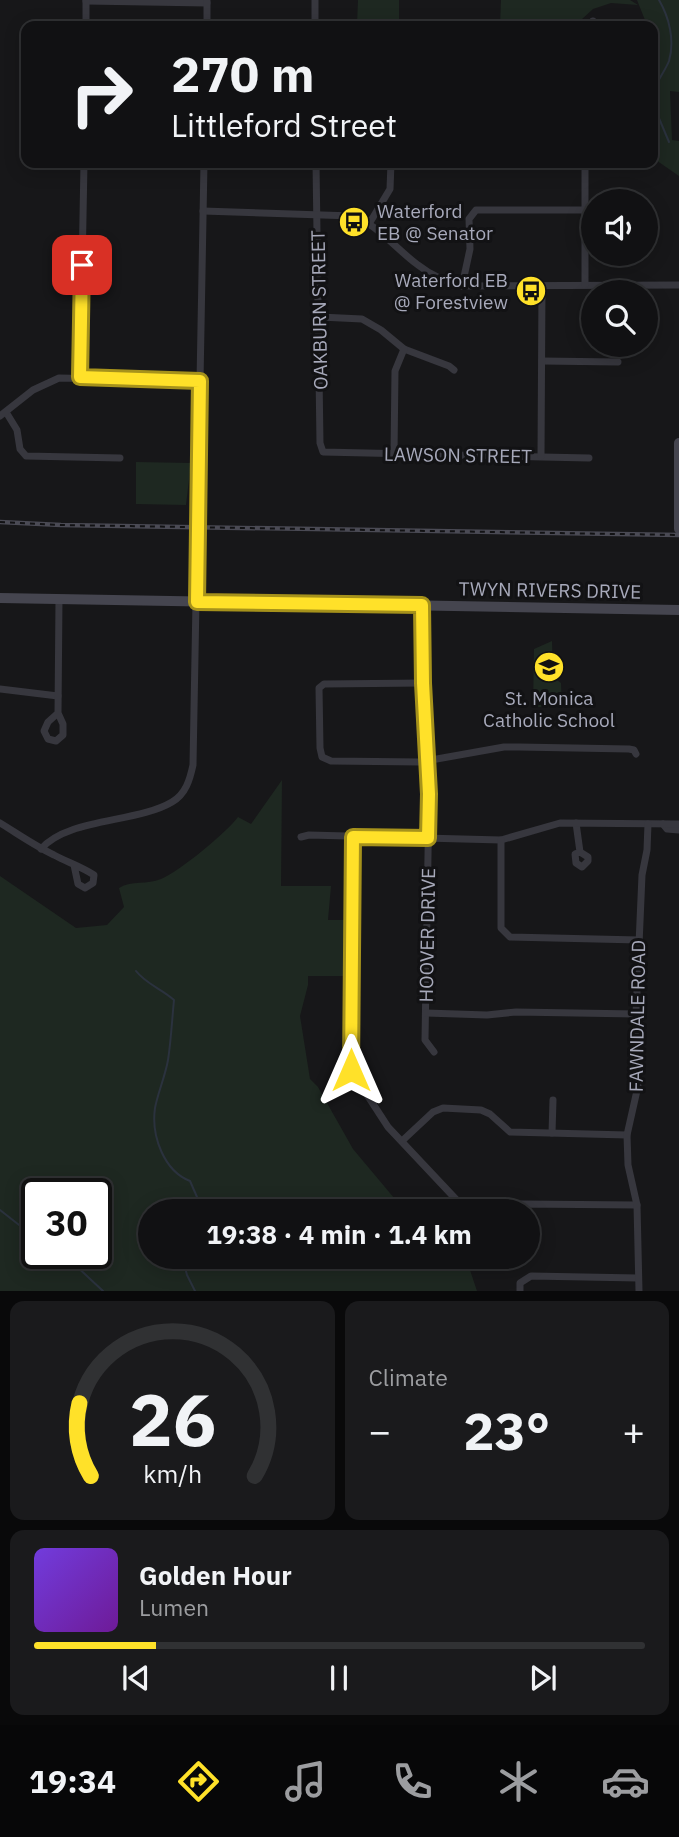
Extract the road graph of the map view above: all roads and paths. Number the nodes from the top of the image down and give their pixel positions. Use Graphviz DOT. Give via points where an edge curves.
graph roads {
  1 [pos="86,0"];
  2 [pos="315,0"];
  3 [pos="207,2"];
  4 [pos="86,21"];
  5 [pos="206,21"];
  6 [pos="314,21"];
  7 [pos="84,168"];
  8 [pos="204,168"];
  9 [pos="316,168"];
  10 [pos="391,168"];
  11 [pos="585,168"];
  12 [pos="585,189"];
  13 [pos="581,210"];
  14 [pos="203,211"];
  15 [pos="317,214"];
  16 [pos="369,224"];
  17 [pos="581,285"];
  18 [pos="658,285"];
  19 [pos="679,285"];
  20 [pos="462,286"];
  21 [pos="542,286"];
  22 [pos="320,317"];
  23 [pos="404,349"];
  24 [pos="542,361"];
  25 [pos="618,362"];
  26 [pos="454,370"];
  27 [pos="80,377"];
  28 [pos="200,381"];
  29 [pos="3,414"];
  30 [pos="679,443"];
  31 [pos="327,453"];
  32 [pos="394,454"];
  33 [pos="541,456"];
  34 [pos="120,458"];
  35 [pos="589,458"];
  36 [pos="678,519"];
  37 [pos="679,529"];
  38 [pos="0,598"];
  39 [pos="59,599"];
  40 [pos="197,602"];
  41 [pos="422,605"];
  42 [pos="679,610"];
  43 [pos="423,683"];
  44 [pos="0,689"];
  45 [pos="58,696"];
  46 [pos="58,713"];
  47 [pos="635,754"];
  48 [pos="429,761"];
  49 [pos="0,823"];
  50 [pos="576,823"];
  51 [pos="648,824"];
  52 [pos="663,824"];
  53 [pos="679,824"];
  54 [pos="679,830"];
  55 [pos="301,836"];
  56 [pos="353,837"];
  57 [pos="428,838"];
  58 [pos="501,840"];
  59 [pos="41,849"];
  60 [pos="580,852"];
  61 [pos="74,865"];
  62 [pos="639,940"];
  63 [pos="426,1013"];
  64 [pos="636,1014"];
  65 [pos="434,1052"];
  66 [pos="553,1100"];
  67 [pos="552,1133"];
  68 [pos="627,1135"];
  69 [pos="402,1141"];
  70 [pos="456,1199"];
  71 [pos="540,1204"];
  72 [pos="637,1205"];
  73 [pos="638,1278"];
  74 [pos="520,1291"];
  75 [pos="639,1291"];
  1 -- 3 [label="street"];
  1 -- 4 [label="street"];
  2 -- 6 [label="street"];
  3 -- 5 [label="street"];
  7 -- 27 [label="street"];
  8 -- 14 [label="street"];
  9 -- 15 [label="street, OAKBURN STREET"];
  10 -- 16 [label="street" via="390,189"];
  11 -- 12 [label="street"];
  13 -- 20 [label="street" via="476,210 470,219 470,249"];
  14 -- 15 [label="street"];
  14 -- 28 [label="street"];
  15 -- 16 [label="street" via="352,216"];
  15 -- 22 [label="street, OAKBURN STREET"];
  16 -- 20 [label="street" via="438,279"];
  17 -- 21 [label="street"];
  18 -- 19 [label="street"];
  20 -- 21 [label="street"];
  21 -- 24 [label="street"];
  22 -- 23 [label="street" via="362,318"];
  22 -- 31 [label="street, OAKBURN STREET" via="320,443"];
  23 -- 26 [label="street"];
  23 -- 32 [label="street" via="396,371"];
  24 -- 25 [label="street"];
  24 -- 33 [label="street"];
  27 -- 28 [label="street"];
  27 -- 29 [label="street" via="45,383"];
  28 -- 40 [label="street"];
  29 -- 34 [label="street" via="17,430 26,456"];
  30 -- 36 [label="street"];
  31 -- 32 [label="street, LAWSON STREET"];
  32 -- 33 [label="street, LAWSON STREET"];
  33 -- 35 [label="street, LAWSON STREET"];
  36 -- 37 [label="street"];
  38 -- 39 [label="street, TWYN RIVERS DRIVE"];
  39 -- 40 [label="street, TWYN RIVERS DRIVE"];
  39 -- 45 [label="street"];
  40 -- 41 [label="street, TWYN RIVERS DRIVE"];
  40 -- 59 [label="street" via="194,765 183,792 172,802 49,839"];
  41 -- 42 [label="street, TWYN RIVERS DRIVE"];
  41 -- 43 [label="street, HOOVER DRIVE"];
  43 -- 48 [label="street, HOOVER DRIVE"];
  43 -- 48 [label="street" via="324,684 319,688 320,748 322,757 331,761"];
  44 -- 45 [label="street"];
  45 -- 46 [label="street"];
  47 -- 48 [label="street" via="629,749 504,747"];
  48 -- 57 [label="street, HOOVER DRIVE"];
  49 -- 59 [label="street"];
  50 -- 51 [label="street"];
  50 -- 58 [label="street" via="560,822"];
  50 -- 60 [label="street"];
  51 -- 52 [label="street"];
  51 -- 62 [label="street, FAWNDALE ROAD"];
  52 -- 53 [label="street"];
  52 -- 54 [label="street"];
  55 -- 56 [label="street"];
  56 -- 57 [label="street"];
  56 -- 69 [label="street" via="351,1070"];
  57 -- 58 [label="street"];
  57 -- 63 [label="street, HOOVER DRIVE"];
  58 -- 62 [label="street" via="501,928 510,937"];
  59 -- 61 [label="street"];
  62 -- 64 [label="street, FAWNDALE ROAD"];
  63 -- 64 [label="street, HOOVER DRIVE"];
  63 -- 65 [label="street, HOOVER DRIVE" via="425,1040"];
  64 -- 68 [label="street, FAWNDALE ROAD" via="638,1086"];
  66 -- 67 [label="street"];
  67 -- 68 [label="street"];
  67 -- 69 [label="street" via="510,1132 481,1110 443,1108"];
  68 -- 72 [label="street, FAWNDALE ROAD"];
  69 -- 70 [label="street"];
  71 -- 72 [label="street"];
  72 -- 73 [label="street, FAWNDALE ROAD"];
  73 -- 74 [label="street" via="531,1276 520,1283"];
  73 -- 75 [label="street, FAWNDALE ROAD"];
}
